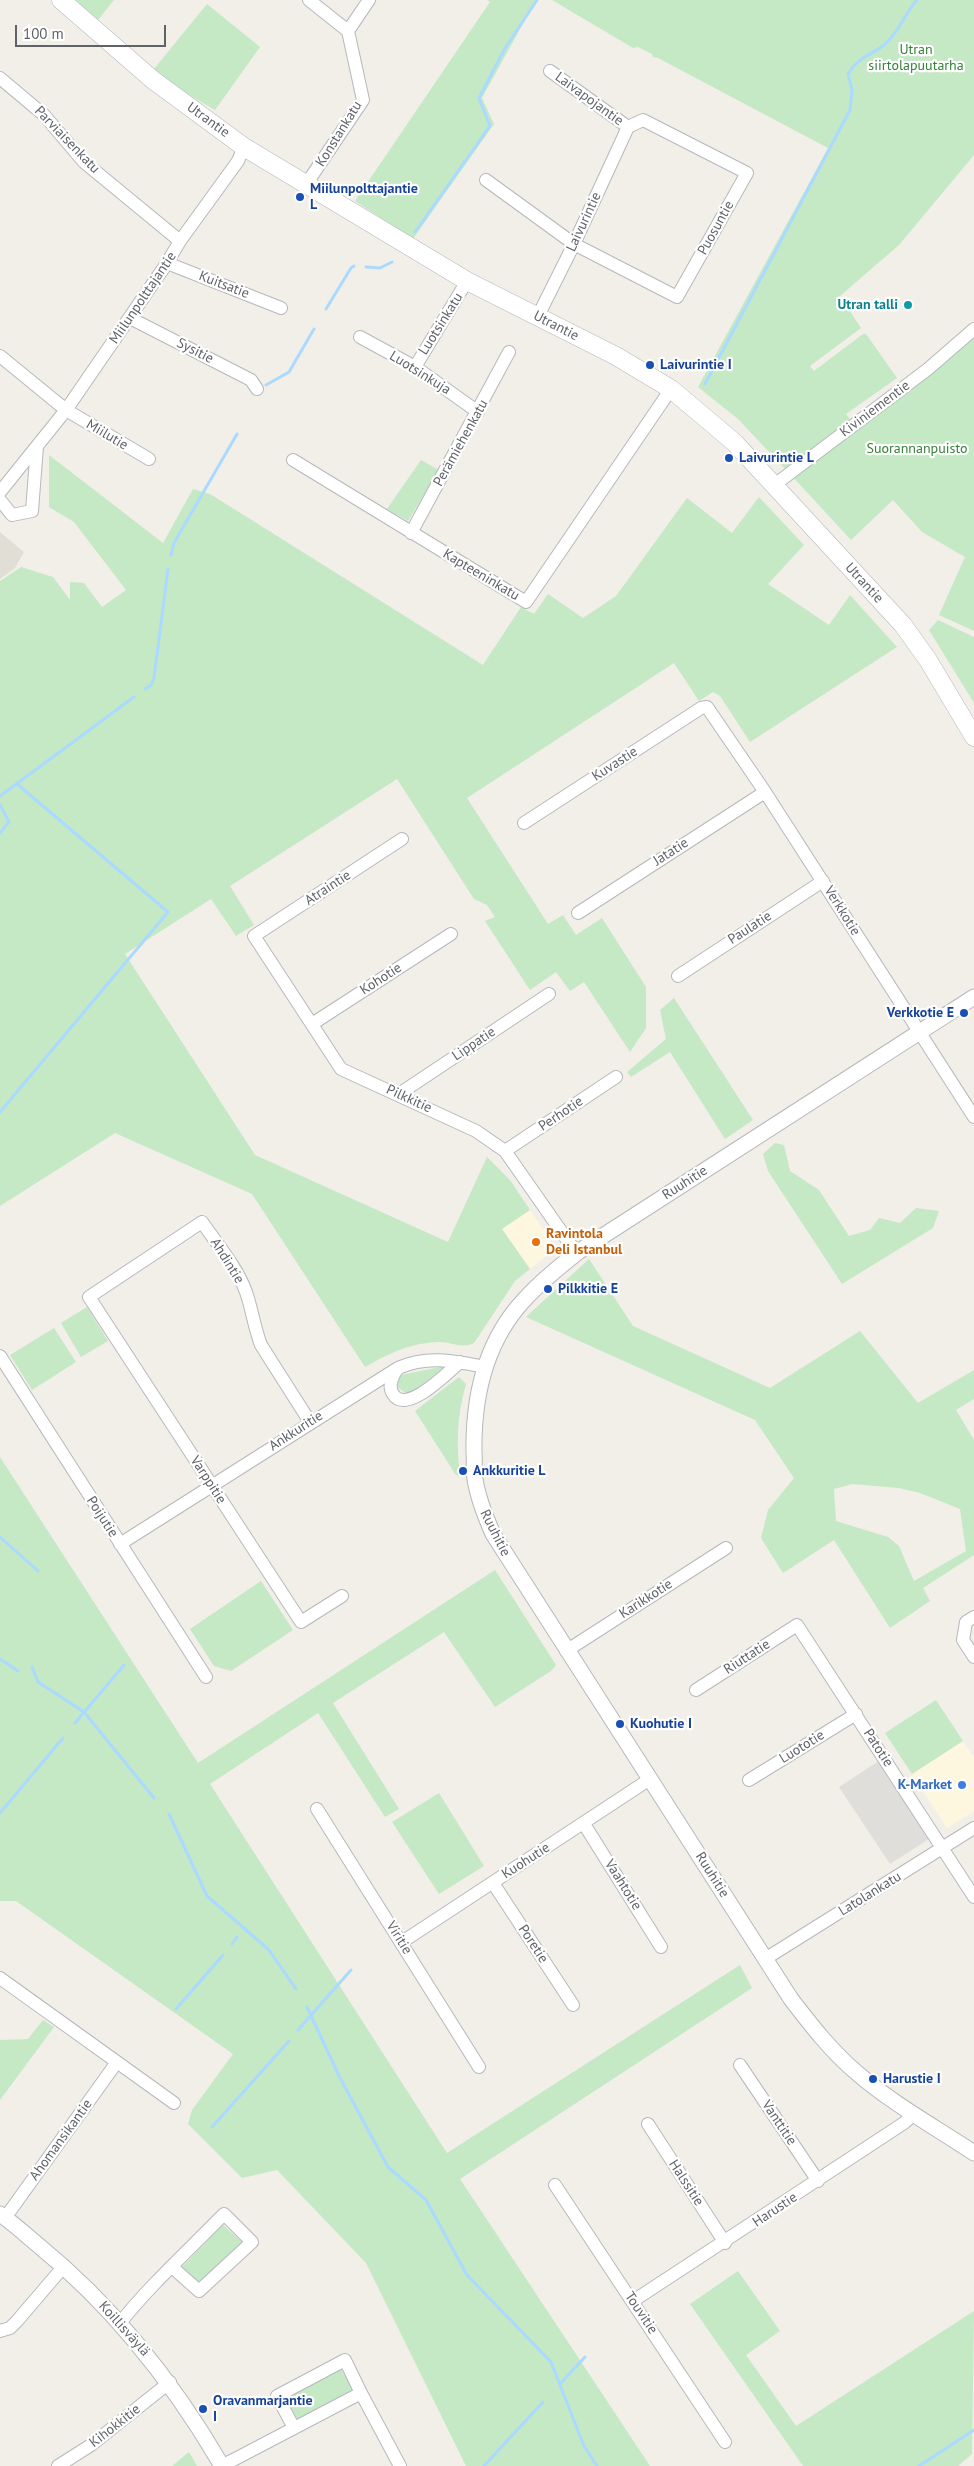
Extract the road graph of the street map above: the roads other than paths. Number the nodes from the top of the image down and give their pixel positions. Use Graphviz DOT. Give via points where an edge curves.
graph roads {
  1 [pos="61,0"];
  2 [pos="310,0"];
  3 [pos="369,0"];
  4 [pos="348,31"];
  5 [pos="550,71"];
  6 [pos="0,78"];
  7 [pos="628,127"];
  8 [pos="244,147"];
  9 [pos="486,180"];
  10 [pos="307,183"];
  11 [pos="180,241"];
  12 [pos="574,244"];
  13 [pos="167,263"];
  14 [pos="468,282"];
  15 [pos="282,308"];
  16 [pos="538,316"];
  17 [pos="130,318"];
  18 [pos="974,329"];
  19 [pos="360,337"];
  20 [pos="509,352"];
  21 [pos="0,356"];
  22 [pos="415,367"];
  23 [pos="258,388"];
  24 [pos="671,389"];
  25 [pos="66,410"];
  26 [pos="478,412"];
  27 [pos="37,446"];
  28 [pos="149,459"];
  29 [pos="294,460"];
  30 [pos="773,486"];
  31 [pos="0,492"];
  32 [pos="0,500"];
  33 [pos="412,532"];
  34 [pos="708,707"];
  35 [pos="974,736"];
  36 [pos="765,792"];
  37 [pos="524,823"];
  38 [pos="402,839"];
  39 [pos="823,881"];
  40 [pos="578,913"];
  41 [pos="450,934"];
  42 [pos="254,936"];
  43 [pos="678,976"];
  44 [pos="550,994"];
  45 [pos="974,997"];
  46 [pos="312,1024"];
  47 [pos="919,1032"];
  48 [pos="616,1077"];
  49 [pos="399,1094"];
  50 [pos="974,1117"];
  51 [pos="505,1151"];
  52 [pos="578,1252"];
  53 [pos="89,1297"];
  54 [pos="0,1356"];
  55 [pos="460,1362"];
  56 [pos="485,1367"];
  57 [pos="398,1368"];
  58 [pos="310,1422"];
  59 [pos="212,1486"];
  60 [pos="120,1544"];
  61 [pos="726,1548"];
  62 [pos="342,1596"];
  63 [pos="974,1617"];
  64 [pos="797,1625"];
  65 [pos="566,1650"];
  66 [pos="974,1656"];
  67 [pos="206,1677"];
  68 [pos="696,1690"];
  69 [pos="856,1714"];
  70 [pos="650,1780"];
  71 [pos="749,1780"];
  72 [pos="317,1809"];
  73 [pos="584,1824"];
  74 [pos="974,1828"];
  75 [pos="943,1848"];
  76 [pos="493,1883"];
  77 [pos="974,1896"];
  78 [pos="402,1942"];
  79 [pos="661,1947"];
  80 [pos="765,1959"];
  81 [pos="0,1978"];
  82 [pos="573,2005"];
  83 [pos="117,2062"];
  84 [pos="740,2064"];
  85 [pos="479,2067"];
  86 [pos="174,2103"];
  87 [pos="914,2114"];
  88 [pos="648,2124"];
  89 [pos="974,2153"];
  90 [pos="818,2181"];
  91 [pos="555,2185"];
  92 [pos="2,2216"];
  93 [pos="725,2243"];
  94 [pos="64,2266"];
  95 [pos="172,2267"];
  96 [pos="633,2301"];
  97 [pos="120,2323"];
  98 [pos="0,2331"];
  99 [pos="170,2382"];
  100 [pos="361,2393"];
  101 [pos="294,2428"];
  102 [pos="725,2442"];
  103 [pos="58,2466"];
  104 [pos="221,2466"];
  105 [pos="400,2466"];
  1 -- 8 [label="main road, Utrantie" via="153,80"];
  2 -- 4 [label="street"];
  3 -- 4 [label="street"];
  4 -- 10 [label="street, Konstankatu" via="363,100"];
  5 -- 7 [label="street, Laivapojantie"];
  6 -- 11 [label="street, Parviaisenkatu" via="44,115 84,162"];
  7 -- 12 [label="street, Laivurintie"];
  7 -- 12 [label="street, Puosuntie" via="643,120 747,173 677,297"];
  8 -- 10 [label="main road, Utrantie"];
  8 -- 11 [label="street, Miilunpolttajantie" via="238,161"];
  9 -- 12 [label="street"];
  10 -- 14 [label="main road, Utrantie"];
  11 -- 13 [label="street, Miilunpolttajantie"];
  12 -- 16 [label="street, Laivurintie"];
  13 -- 15 [label="street, Kuitsatie"];
  13 -- 17 [label="street, Miilunpolttajantie"];
  14 -- 16 [label="main road, Utrantie"];
  14 -- 22 [label="street, Luotsinkatu"];
  16 -- 24 [label="main road, Utrantie"];
  17 -- 23 [label="street, Sysitie" via="251,380"];
  17 -- 25 [label="street, Miilunpolttajantie"];
  18 -- 30 [label="street, Kiviniementie"];
  19 -- 22 [label="street, Luotsinkuja"];
  20 -- 26 [label="street, Perämiehenkatu"];
  21 -- 25 [label="street, Miilutie"];
  22 -- 26 [label="street, Luotsinkuja"];
  24 -- 30 [label="main road, Utrantie" via="735,443"];
  24 -- 33 [label="street, Kapteeninkatu" via="526,602"];
  25 -- 27 [label="street, Miilunpolttajantie"];
  25 -- 28 [label="street, Miilutie"];
  26 -- 33 [label="street, Perämiehenkatu"];
  27 -- 31 [label="street, Miilunpolttajantie"];
  27 -- 32 [label="street" via="32,511 12,515"];
  29 -- 33 [label="street, Kapteeninkatu"];
  30 -- 35 [label="main road, Utrantie" via="903,625"];
  34 -- 36 [label="street, Verkkotie"];
  34 -- 37 [label="street, Kuvastie" via="701,708"];
  36 -- 39 [label="street, Verkkotie"];
  36 -- 40 [label="street, Jatatie"];
  38 -- 42 [label="street, Atraintie"];
  39 -- 43 [label="street, Paulatie"];
  39 -- 47 [label="street, Verkkotie"];
  41 -- 46 [label="street, Kohotie"];
  42 -- 46 [label="street, Pilkkitie"];
  44 -- 49 [label="street, Lippatie"];
  45 -- 47 [label="street, Ruuhitie"];
  46 -- 49 [label="street, Pilkkitie" via="341,1069"];
  47 -- 50 [label="street, Verkkotie"];
  47 -- 52 [label="street, Ruuhitie"];
  48 -- 51 [label="street, Perhotie"];
  49 -- 51 [label="street, Pilkkitie" via="476,1131"];
  51 -- 52 [label="street, Pilkkitie"];
  52 -- 56 [label="street, Ruuhitie" via="523,1300 494,1343"];
  53 -- 58 [label="street, Ahdintie" via="202,1222 241,1280 261,1345"];
  53 -- 59 [label="street, Varppitie"];
  54 -- 60 [label="street, Poijutie"];
  55 -- 56 [label="street, Ankkuritie"];
  55 -- 57 [label="street, Ankkuritie" via="435,1359"];
  55 -- 57 [label="street" via="427,1390 408,1400 399,1400 392,1394 392,1377"];
  56 -- 65 [label="street, Ruuhitie" via="473,1424 474,1478 482,1506 493,1534"];
  57 -- 58 [label="street, Ankkuritie"];
  58 -- 59 [label="street, Ankkuritie"];
  59 -- 60 [label="street, Ankkuritie"];
  59 -- 62 [label="street, Varppitie" via="301,1622"];
  60 -- 67 [label="street, Poijutie"];
  61 -- 65 [label="street, Karikkotie"];
  63 -- 66 [label="street" via="966,1622 964,1640"];
  64 -- 68 [label="street, Riuttatie"];
  64 -- 69 [label="street, Patotie"];
  65 -- 70 [label="street, Ruuhitie"];
  69 -- 71 [label="street, Luototie"];
  69 -- 75 [label="street, Patotie"];
  70 -- 73 [label="street, Kuohutie"];
  70 -- 80 [label="street, Ruuhitie"];
  72 -- 78 [label="street, Viritie"];
  73 -- 76 [label="street, Kuohutie"];
  73 -- 79 [label="street, Vaahtotie"];
  74 -- 75 [label="street, Latolankatu"];
  75 -- 77 [label="street, Patotie"];
  75 -- 80 [label="street, Latolankatu"];
  76 -- 78 [label="street, Kuohutie"];
  76 -- 82 [label="street, Poretie"];
  78 -- 85 [label="street, Viritie"];
  80 -- 87 [label="street, Ruuhitie" via="791,1999 830,2047 856,2073"];
  81 -- 83 [label="street"];
  83 -- 86 [label="street"];
  83 -- 92 [label="street, Ahomansikantie"];
  84 -- 90 [label="street, Vanttitie"];
  87 -- 89 [label="street, Ruuhitie"];
  87 -- 90 [label="street, Harustie"];
  88 -- 93 [label="street, Halssitie"];
  90 -- 93 [label="street, Harustie"];
  91 -- 96 [label="street, Touvitie"];
  92 -- 94 [label="street, Koillisväylä"];
  93 -- 96 [label="street, Harustie"];
  94 -- 97 [label="street, Koillisväylä"];
  94 -- 98 [label="street" via="18,2321"];
  95 -- 95 [label="street" via="199,2291 252,2242 224,2214"];
  95 -- 97 [label="street"];
  96 -- 102 [label="street, Touvitie"];
  97 -- 99 [label="street, Koillisväylä"];
  99 -- 103 [label="street, Kihokkitie" via="91,2445"];
  99 -- 104 [label="street, Koillisväylä"];
  100 -- 101 [label="street"];
  100 -- 101 [label="street" via="344,2360 277,2396"];
  100 -- 105 [label="street"];
  101 -- 104 [label="street"];
}
